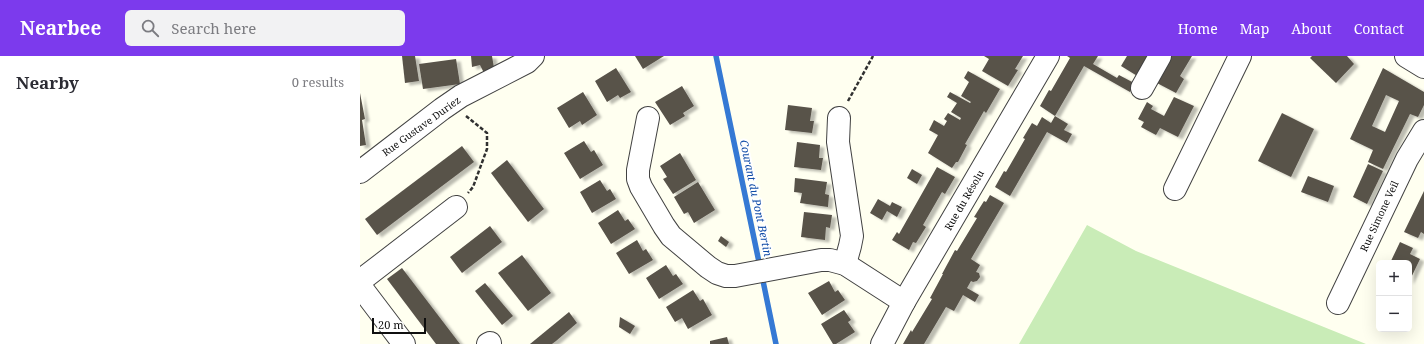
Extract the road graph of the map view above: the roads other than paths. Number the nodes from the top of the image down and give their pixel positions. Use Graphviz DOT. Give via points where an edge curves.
graph roads {
  1 [pos="1048,56"];
  2 [pos="1160,56"];
  3 [pos="1240,56"];
  4 [pos="1406,56"];
  5 [pos="530,59"];
  6 [pos="1424,67"];
  7 [pos="1142,88"];
  8 [pos="648,118"];
  9 [pos="839,118"];
  10 [pos="1424,131"];
  11 [pos="360,172"];
  12 [pos="1175,189"];
  13 [pos="456,207"];
  14 [pos="845,264"];
  15 [pos="360,281"];
  16 [pos="360,286"];
  17 [pos="904,302"];
  18 [pos="1338,303"];
  19 [pos="404,344"];
  20 [pos="882,344"];
  1 -- 17 [label="street, Rue du Résolu"];
  2 -- 7 [label="street"];
  3 -- 12 [label="street"];
  4 -- 6 [label="street"];
  5 -- 11 [label="street, Rue Gustave Duriez" via="450,103"];
  8 -- 14 [label="street" via="639,161 638,179 641,187 664,226 680,244 708,267 726,276 745,276 821,260 834,260"];
  9 -- 14 [label="street" via="838,142 852,236"];
  10 -- 18 [label="street, Rue Simone Veil" via="1406,159"];
  13 -- 15 [label="street"];
  14 -- 17 [label="street"];
  16 -- 19 [label="street"];
  17 -- 20 [label="street, Rue du Résolu"];
}
